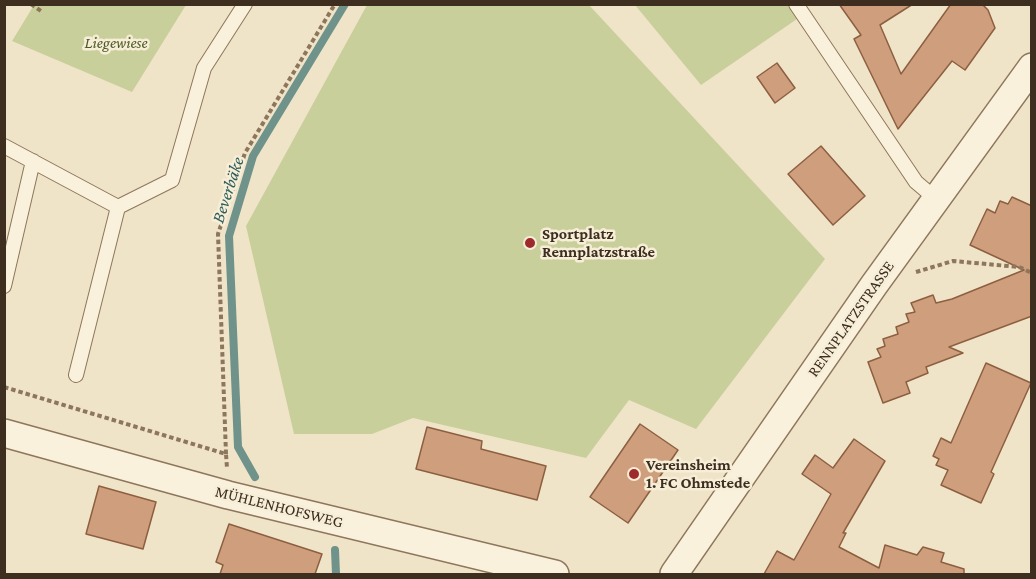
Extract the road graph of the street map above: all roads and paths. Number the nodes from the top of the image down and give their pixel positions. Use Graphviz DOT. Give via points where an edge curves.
graph roads {
  1 [pos="31,4"];
  2 [pos="245,4"];
  3 [pos="335,4"];
  4 [pos="796,4"];
  5 [pos="41,11"];
  6 [pos="1032,67"];
  7 [pos="4,146"];
  8 [pos="33,161"];
  9 [pos="936,199"];
  10 [pos="118,207"];
  11 [pos="916,265"];
  12 [pos="1032,273"];
  13 [pos="4,286"];
  14 [pos="76,375"];
  15 [pos="4,387"];
  16 [pos="4,433"];
  17 [pos="226,454"];
  18 [pos="228,495"];
  19 [pos="555,574"];
  20 [pos="674,574"];
  1 -- 5 [label="path"];
  2 -- 10 [label="lane" via="204,68 172,180"];
  3 -- 17 [label="path" via="245,153 218,234"];
  4 -- 9 [label="lane" via="916,182"];
  6 -- 9 [label="street, RENNPLATZSTRASSE"];
  7 -- 8 [label="lane"];
  8 -- 10 [label="lane"];
  8 -- 13 [label="lane"];
  9 -- 20 [label="street, RENNPLATZSTRASSE"];
  10 -- 14 [label="lane"];
  11 -- 12 [label="path" via="910,274 953,261 1019,267"];
  15 -- 17 [label="path"];
  16 -- 18 [label="street, MÜHLENHOFSWEG"];
  17 -- 18 [label="path"];
  18 -- 19 [label="street, MÜHLENHOFSWEG"];
}
